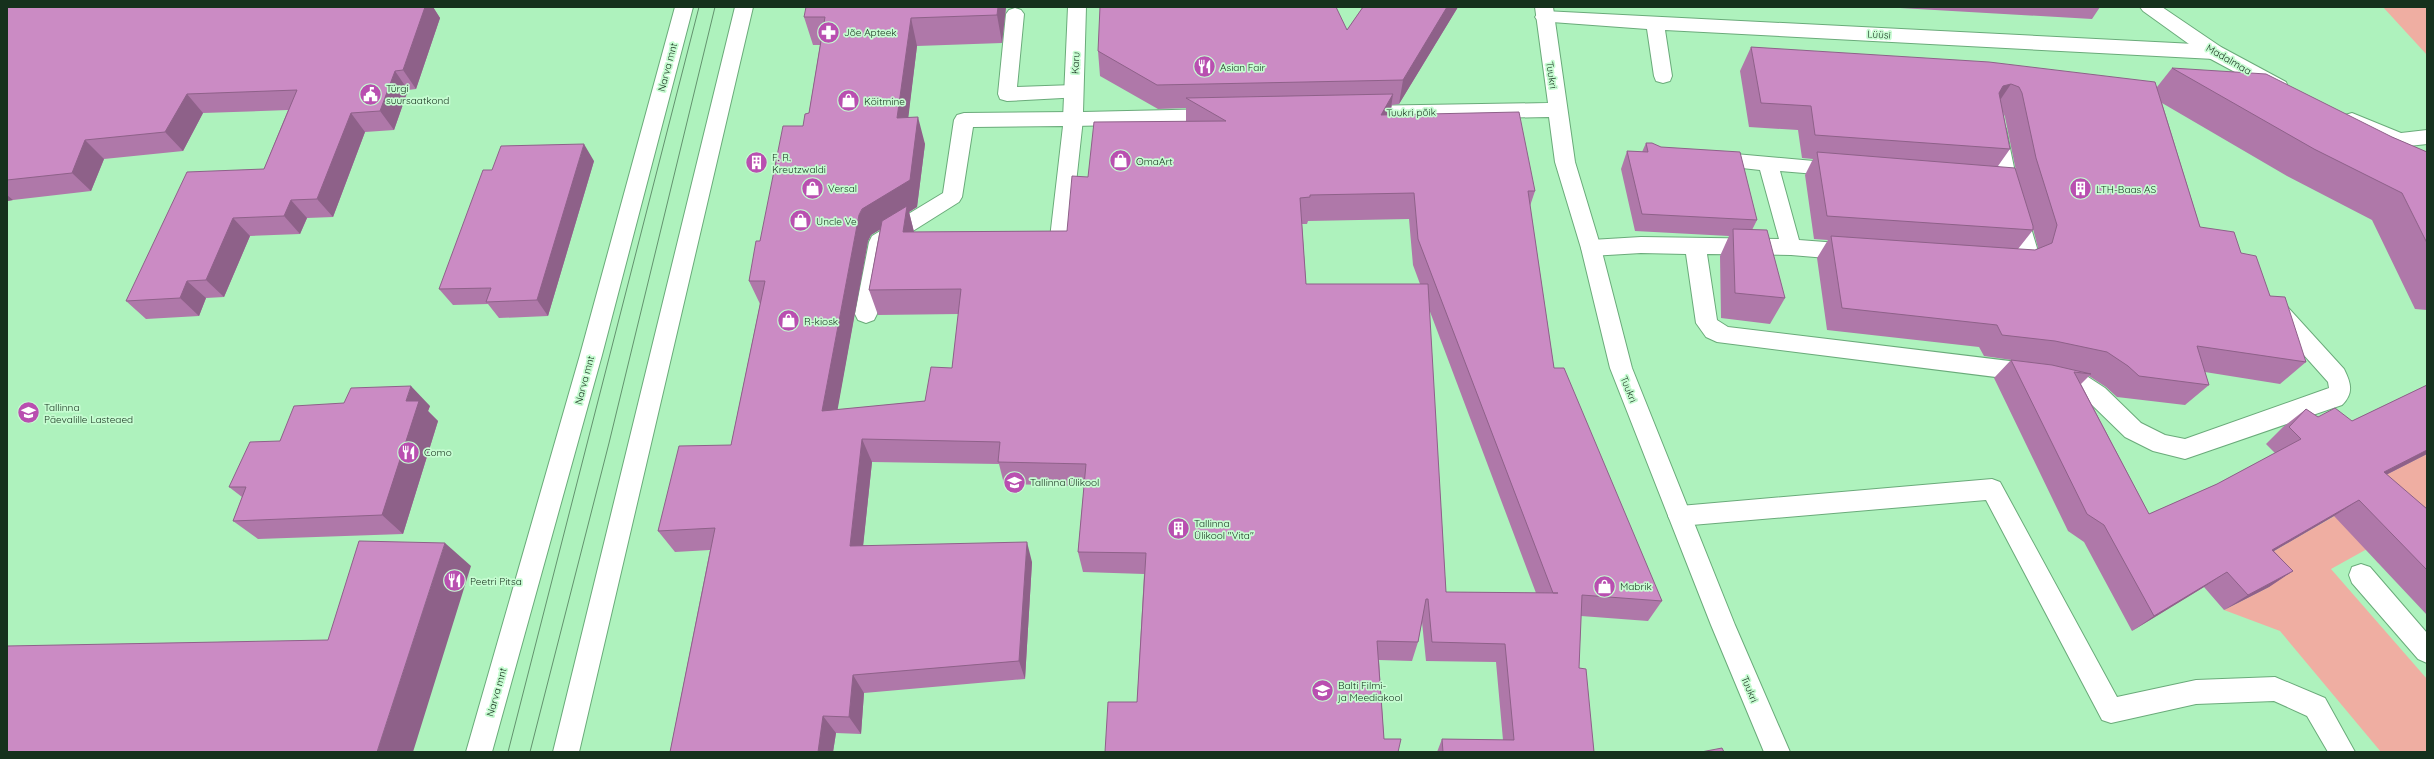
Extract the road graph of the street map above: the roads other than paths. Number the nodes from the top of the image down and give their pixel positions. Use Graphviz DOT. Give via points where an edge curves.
graph roads {
  1 [pos="684,7"];
  2 [pos="744,7"];
  3 [pos="1077,7"];
  4 [pos="2149,7"];
  5 [pos="1544,12"];
  6 [pos="1015,14"];
  7 [pos="1655,23"];
  8 [pos="2214,52"];
  9 [pos="1663,76"];
  10 [pos="1074,92"];
  11 [pos="2297,97"];
  12 [pos="1557,110"];
  13 [pos="2333,113"];
  14 [pos="1344,114"];
  15 [pos="1234,116"];
  16 [pos="1994,117"];
  17 [pos="1073,118"];
  18 [pos="2427,137"];
  19 [pos="1694,158"];
  20 [pos="1768,163"];
  21 [pos="1856,170"];
  22 [pos="1060,238"];
  23 [pos="1695,246"];
  24 [pos="1591,248"];
  25 [pos="1790,248"];
  26 [pos="1869,253"];
  27 [pos="1986,261"];
  28 [pos="2264,295"];
  29 [pos="866,314"];
  30 [pos="1680,516"];
  31 [pos="2361,575"];
  32 [pos="2427,652"];
  33 [pos="479,752"];
  34 [pos="566,752"];
  35 [pos="1777,752"];
  36 [pos="2342,752"];
  1 -- 33 [label="street, Narva mnt" via="587,370"];
  2 -- 34 [label="street"];
  3 -- 10 [label="street, Karu"];
  4 -- 8 [label="street, Madalmaa"];
  5 -- 7 [label="street, Lüüsi"];
  5 -- 12 [label="street, Tuukri"];
  6 -- 10 [label="street" via="1006,94"];
  7 -- 8 [label="street, Lüüsi"];
  7 -- 9 [label="street"];
  8 -- 11 [label="street, Madalmaa"];
  10 -- 17 [label="street, Karu"];
  12 -- 14 [label="street, Tuukri põik"];
  12 -- 24 [label="street, Tuukri" via="1565,162"];
  13 -- 18 [label="street" via="2400,140"];
  15 -- 17 [label="street"];
  16 -- 27 [label="street" via="2000,182 2027,248 2026,258 2017,263"];
  17 -- 22 [label="street, Karu"];
  17 -- 29 [label="street" via="964,120 952,197 879,242"];
  19 -- 20 [label="street"];
  20 -- 21 [label="street"];
  20 -- 25 [label="street"];
  23 -- 24 [label="street"];
  23 -- 25 [label="street"];
  23 -- 28 [label="street" via="1707,323 1714,331 1725,336 2035,373 2077,382 2097,395 2132,430 2161,444 2185,449 2334,398 2340,393 2341,385 2336,376"];
  24 -- 30 [label="street, Tuukri" via="1621,368"];
  25 -- 26 [label="street"];
  30 -- 35 [label="street, Tuukri"];
  30 -- 36 [label="street" via="1992,489 2111,711 2196,692 2276,689 2316,707"];
  31 -- 32 [label="street"];
}
